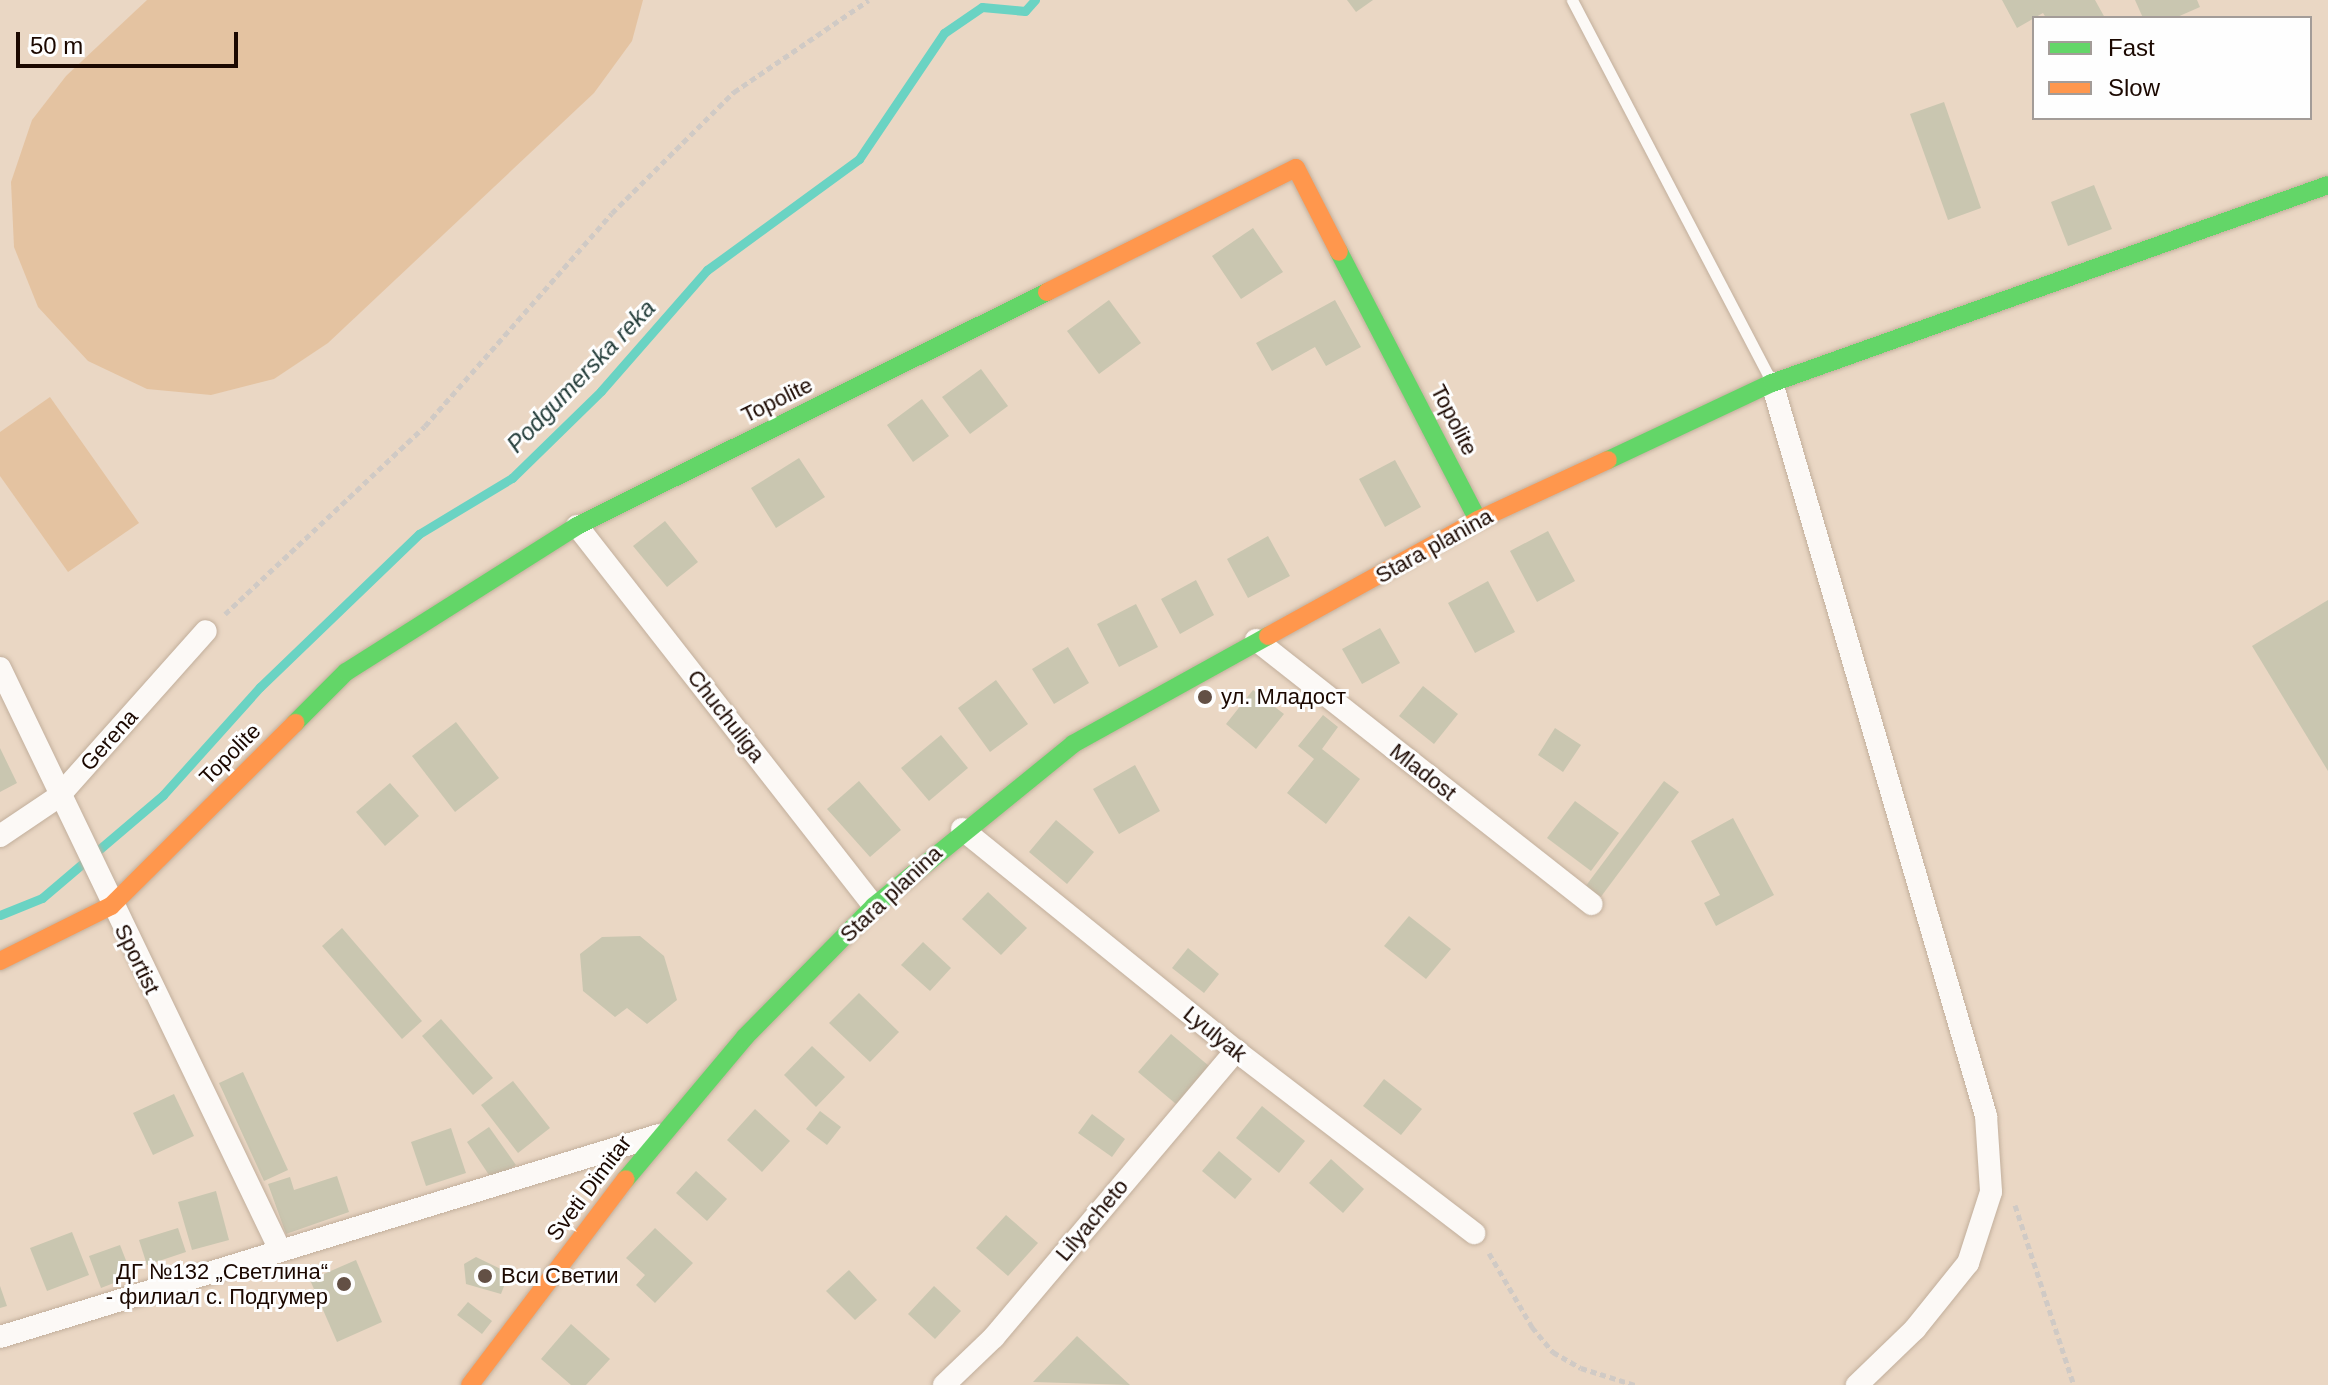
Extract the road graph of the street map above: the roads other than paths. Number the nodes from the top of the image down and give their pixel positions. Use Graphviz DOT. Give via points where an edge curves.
graph roads {
  1 [pos="1572,0"];
  2 [pos="2328,185"];
  3 [pos="1772,383"];
  4 [pos="1478,520"];
  5 [pos="577,526"];
  6 [pos="206,631"];
  7 [pos="1256,640"];
  8 [pos="0,668"];
  9 [pos="58,797"];
  10 [pos="962,829"];
  11 [pos="0,836"];
  12 [pos="1591,904"];
  13 [pos="111,906"];
  14 [pos="874,906"];
  15 [pos="0,961"];
  16 [pos="1236,1051"];
  17 [pos="659,1135"];
  18 [pos="1474,1233"];
  19 [pos="279,1248"];
  20 [pos="0,1337"];
  21 [pos="470,1385"];
  22 [pos="944,1385"];
  23 [pos="1857,1385"];
  1 -- 3 [label="lane"];
  2 -- 3 [label="street, Stara planina"];
  3 -- 4 [label="street, Stara planina"];
  3 -- 23 [label="street" via="1986,1116 1991,1192 1968,1263 1915,1329"];
  4 -- 5 [label="street, Topolite" via="1296,168"];
  4 -- 7 [label="street, Stara planina"];
  5 -- 13 [label="street, Topolite" via="346,672"];
  5 -- 14 [label="street, Chuchuliga"];
  6 -- 9 [label="street, Gerena"];
  7 -- 10 [label="street, Stara planina" via="1073,744"];
  7 -- 12 [label="street, Mladost"];
  8 -- 9 [label="street, Sportist"];
  9 -- 11 [label="street, Gerena"];
  9 -- 13 [label="street, Sportist"];
  10 -- 14 [label="street, Stara planina"];
  10 -- 16 [label="street, Lyulyak"];
  13 -- 15 [label="street, Topolite"];
  13 -- 19 [label="street, Sportist"];
  14 -- 17 [label="street, Stara planina" via="745,1037"];
  16 -- 18 [label="street, Lyulyak"];
  16 -- 22 [label="street, Lilyacheto" via="994,1337"];
  17 -- 19 [label="street"];
  17 -- 21 [label="street, Sveti Dimitar"];
  19 -- 20 [label="street"];
}
